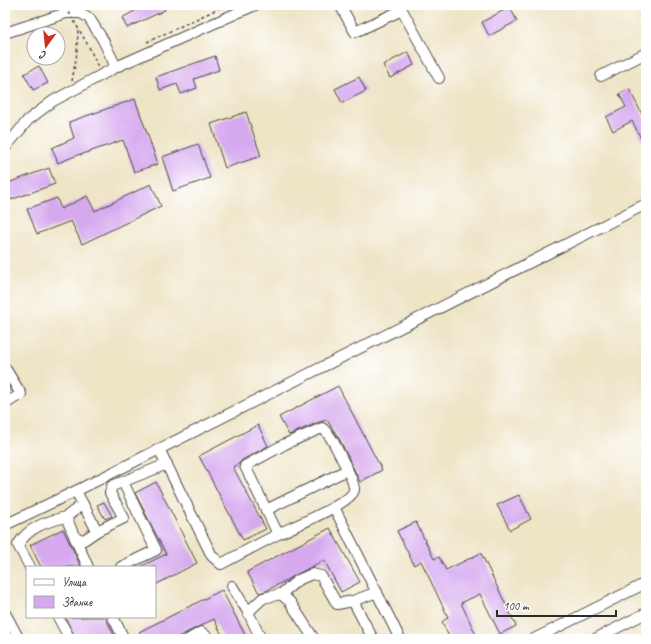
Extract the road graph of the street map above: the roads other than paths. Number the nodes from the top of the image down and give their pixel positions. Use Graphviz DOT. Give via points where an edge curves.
graph roads {
  1 [pos="255,5"];
  2 [pos="340,5"];
  3 [pos="5,33"];
  4 [pos="646,53"];
  5 [pos="116,67"];
  6 [pos="601,76"];
  7 [pos="439,78"];
  8 [pos="5,148"];
  9 [pos="646,204"];
  10 [pos="5,368"];
  11 [pos="5,404"];
  12 [pos="159,449"];
  13 [pos="166,464"];
  14 [pos="348,470"];
  15 [pos="123,482"];
  16 [pos="76,491"];
  17 [pos="83,504"];
  18 [pos="334,507"];
  19 [pos="266,510"];
  20 [pos="137,511"];
  21 [pos="66,517"];
  22 [pos="124,518"];
  23 [pos="5,525"];
  24 [pos="97,531"];
  25 [pos="278,534"];
  26 [pos="75,538"];
  27 [pos="29,566"];
  28 [pos="88,566"];
  29 [pos="123,566"];
  30 [pos="646,583"];
  31 [pos="232,586"];
  32 [pos="377,592"];
  33 [pos="281,594"];
  34 [pos="353,601"];
  35 [pos="248,612"];
  36 [pos="5,613"];
  37 [pos="646,613"];
  38 [pos="59,618"];
  39 [pos="115,618"];
  40 [pos="19,639"];
  41 [pos="70,639"];
  42 [pos="124,639"];
  43 [pos="189,639"];
  44 [pos="210,639"];
  45 [pos="261,639"];
  46 [pos="314,639"];
  47 [pos="373,639"];
  48 [pos="400,639"];
  49 [pos="534,639"];
  50 [pos="595,639"];
  1 -- 5 [label="street"];
  2 -- 7 [label="street" via="355,32 402,10"];
  3 -- 5 [label="street" via="66,13 81,13 89,18"];
  4 -- 6 [label="street"];
  5 -- 8 [label="street" via="53,101 28,120"];
  9 -- 12 [label="street"];
  10 -- 11 [label="street" via="21,394"];
  12 -- 13 [label="street"];
  12 -- 16 [label="street"];
  13 -- 15 [label="street"];
  13 -- 25 [label="street" via="212,556 221,564"];
  14 -- 18 [label="street" via="355,487 354,492"];
  14 -- 19 [label="street"];
  14 -- 19 [label="street" via="328,432 322,428 285,444 245,466"];
  15 -- 20 [label="street"];
  15 -- 22 [label="street" via="112,486 110,493"];
  16 -- 17 [label="street"];
  16 -- 23 [label="street"];
  17 -- 21 [label="street"];
  17 -- 24 [label="street"];
  18 -- 25 [label="street"];
  18 -- 32 [label="street"];
  19 -- 25 [label="street"];
  20 -- 22 [label="street"];
  20 -- 29 [label="street" via="156,550"];
  21 -- 26 [label="street"];
  21 -- 27 [label="street" via="45,522 23,537 18,545"];
  22 -- 24 [label="street"];
  24 -- 26 [label="street" via="84,540"];
  26 -- 28 [label="street"];
  30 -- 49 [label="street"];
  31 -- 35 [label="street"];
  32 -- 34 [label="street"];
  32 -- 48 [label="street"];
  33 -- 34 [label="street" via="298,580 312,574 321,576 337,604"];
  33 -- 35 [label="street" via="263,598"];
  33 -- 46 [label="street" via="290,602"];
  34 -- 47 [label="street"];
  35 -- 45 [label="street"];
  36 -- 40 [label="street"];
  37 -- 50 [label="street"];
  38 -- 41 [label="street"];
  39 -- 42 [label="street"];
  43 -- 44 [label="street" via="201,632"];
}
